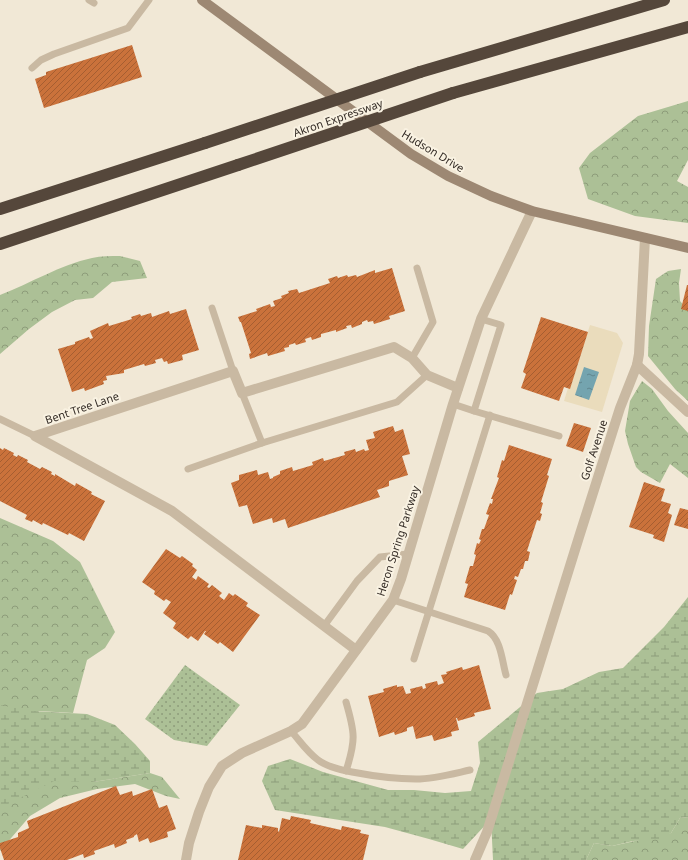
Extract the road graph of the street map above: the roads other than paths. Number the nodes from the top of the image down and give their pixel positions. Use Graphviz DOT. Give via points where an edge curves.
graph roads {
  1 [pos="149,0"];
  2 [pos="202,0"];
  3 [pos="664,0"];
  4 [pos="688,27"];
  5 [pos="32,68"];
  6 [pos="4,208"];
  7 [pos="532,211"];
  8 [pos="645,238"];
  9 [pos="0,244"];
  10 [pos="688,248"];
  11 [pos="417,268"];
  12 [pos="212,308"];
  13 [pos="481,319"];
  14 [pos="412,358"];
  15 [pos="637,365"];
  16 [pos="233,370"];
  17 [pos="427,375"];
  18 [pos="458,388"];
  19 [pos="242,393"];
  20 [pos="453,404"];
  21 [pos="474,411"];
  22 [pos="688,412"];
  23 [pos="490,415"];
  24 [pos="0,419"];
  25 [pos="35,436"];
  26 [pos="559,436"];
  27 [pos="262,443"];
  28 [pos="188,469"];
  29 [pos="408,554"];
  30 [pos="393,600"];
  31 [pos="429,612"];
  32 [pos="324,626"];
  33 [pos="356,650"];
  34 [pos="414,659"];
  35 [pos="506,675"];
  36 [pos="346,702"];
  37 [pos="292,731"];
  38 [pos="470,770"];
  39 [pos="346,771"];
  40 [pos="186,860"];
  41 [pos="475,860"];
  1 -- 5 [label="lane" via="128,28 54,54"];
  2 -- 7 [label="street, Hudson Drive" via="411,154 448,176"];
  3 -- 6 [label="highway, Akron Expressway, bridge" via="420,72"];
  4 -- 9 [label="highway, Akron Expressway, bridge" via="453,93"];
  7 -- 8 [label="street, Hudson Drive"];
  7 -- 13 [label="street, Heron Spring Parkway"];
  8 -- 10 [label="street, Hudson Drive"];
  8 -- 15 [label="street, Golf Avenue"];
  11 -- 14 [label="lane" via="433,322"];
  12 -- 16 [label="lane"];
  13 -- 18 [label="street, Heron Spring Parkway"];
  13 -- 21 [label="lane" via="501,325"];
  14 -- 17 [label="street"];
  14 -- 19 [label="street" via="394,347"];
  15 -- 22 [label="street"];
  15 -- 41 [label="street, Golf Avenue" via="579,537 487,832"];
  16 -- 19 [label="street"];
  16 -- 25 [label="street, Bent Tree Lane"];
  17 -- 18 [label="street"];
  17 -- 27 [label="lane" via="397,402"];
  18 -- 20 [label="street, Heron Spring Parkway"];
  19 -- 27 [label="lane"];
  20 -- 21 [label="lane"];
  20 -- 29 [label="street, Heron Spring Parkway"];
  21 -- 23 [label="lane"];
  23 -- 26 [label="lane"];
  23 -- 31 [label="lane"];
  24 -- 25 [label="lane"];
  25 -- 32 [label="street, Bent Tree Lane" via="172,511"];
  27 -- 28 [label="lane"];
  29 -- 30 [label="street, Heron Spring Parkway"];
  29 -- 32 [label="lane" via="380,557 357,581"];
  30 -- 31 [label="lane"];
  30 -- 33 [label="street, Heron Spring Parkway"];
  31 -- 34 [label="lane"];
  31 -- 35 [label="lane" via="493,634"];
  32 -- 33 [label="street, Bent Tree Lane"];
  33 -- 37 [label="street, Heron Spring Parkway" via="302,724"];
  36 -- 39 [label="lane" via="354,728 354,740"];
  37 -- 39 [label="lane" via="319,761"];
  37 -- 40 [label="street, Heron Spring Parkway" via="242,753 222,766 209,787 199,812"];
  38 -- 39 [label="lane" via="416,779 380,777"];
}
